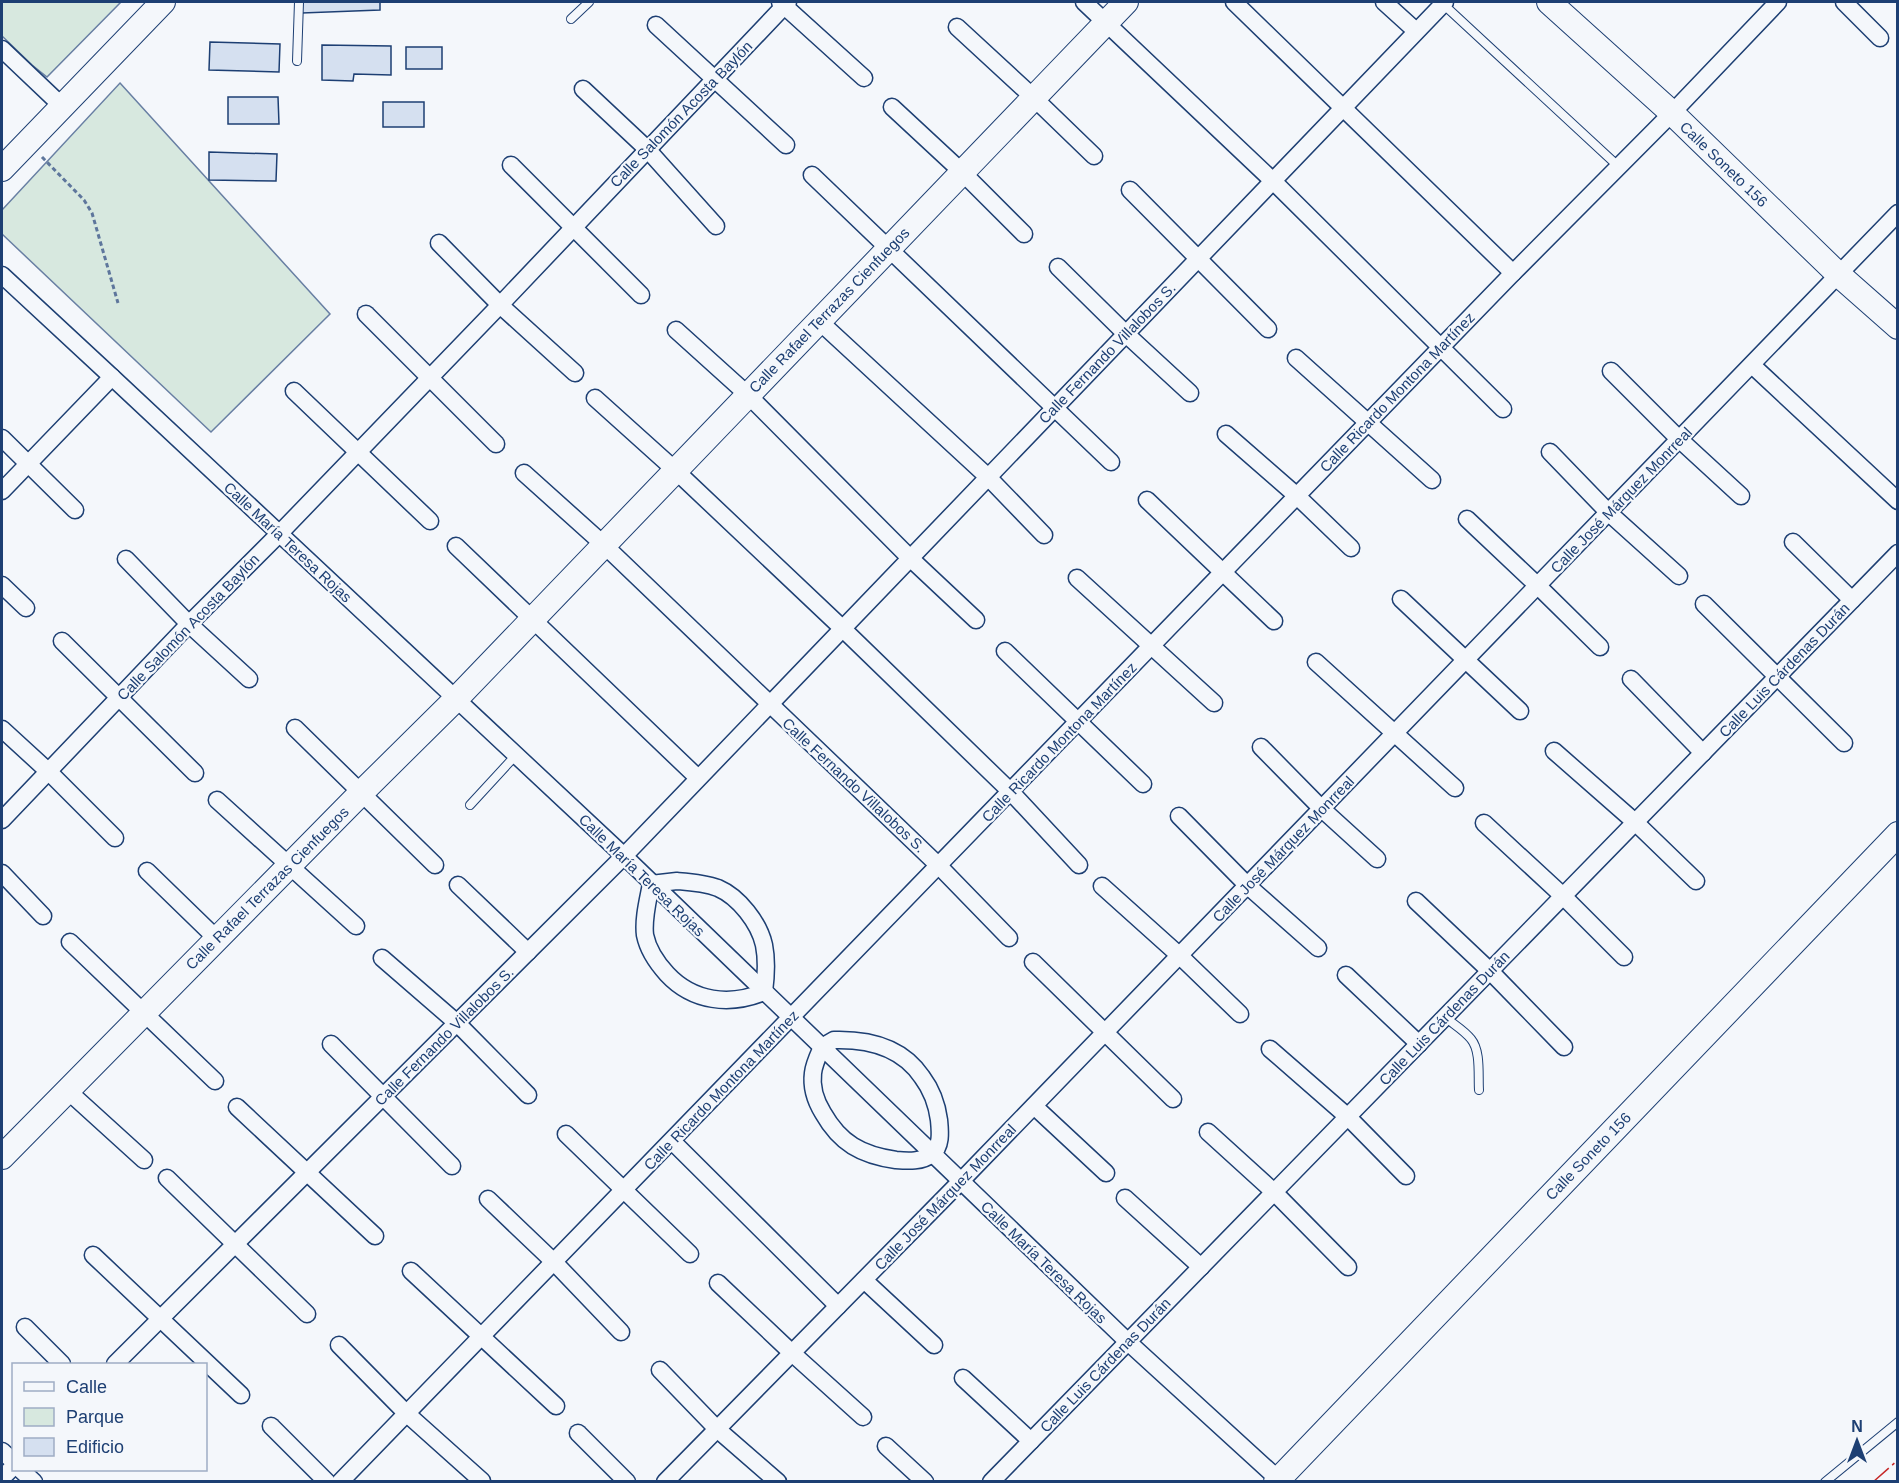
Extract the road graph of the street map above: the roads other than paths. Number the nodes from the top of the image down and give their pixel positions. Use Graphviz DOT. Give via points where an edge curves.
graph roads {
  1 [pos="163,2"];
  2 [pos="299,2"];
  3 [pos="589,2"];
  4 [pos="1084,2"];
  5 [pos="1126,2"];
  6 [pos="1234,2"];
  7 [pos="1384,2"];
  8 [pos="1549,2"];
  9 [pos="1778,2"];
  10 [pos="1844,2"];
  11 [pos="784,3"];
  12 [pos="1444,3"];
  13 [pos="571,20"];
  14 [pos="1106,22"];
  15 [pos="656,25"];
  16 [pos="957,27"];
  17 [pos="1416,31"];
  18 [pos="1880,38"];
  19 [pos="2,49"];
  20 [pos="297,61"];
  21 [pos="864,78"];
  22 [pos="714,80"];
  23 [pos="583,89"];
  24 [pos="1034,98"];
  25 [pos="1344,106"];
  26 [pos="63,107"];
  27 [pos="892,107"];
  28 [pos="1672,113"];
  29 [pos="786,145"];
  30 [pos="647,149"];
  31 [pos="1094,156"];
  32 [pos="511,165"];
  33 [pos="1618,166"];
  34 [pos="2,169"];
  35 [pos="962,172"];
  36 [pos="812,175"];
  37 [pos="1273,180"];
  38 [pos="1130,190"];
  39 [pos="1898,213"];
  40 [pos="574,226"];
  41 [pos="716,226"];
  42 [pos="1024,234"];
  43 [pos="440,243"];
  44 [pos="888,248"];
  45 [pos="1197,259"];
  46 [pos="1058,267"];
  47 [pos="1513,273"];
  48 [pos="2,275"];
  49 [pos="1839,275"];
  50 [pos="641,295"];
  51 [pos="500,304"];
  52 [pos="366,314"];
  53 [pos="819,321"];
  54 [pos="1898,327"];
  55 [pos="1268,329"];
  56 [pos="676,330"];
  57 [pos="1126,334"];
  58 [pos="1441,348"];
  59 [pos="1296,358"];
  60 [pos="1752,364"];
  61 [pos="1611,371"];
  62 [pos="575,373"];
  63 [pos="112,376"];
  64 [pos="429,378"];
  65 [pos="294,391"];
  66 [pos="1190,393"];
  67 [pos="748,395"];
  68 [pos="595,398"];
  69 [pos="1054,408"];
  70 [pos="1503,409"];
  71 [pos="1368,423"];
  72 [pos="1226,434"];
  73 [pos="2,438"];
  74 [pos="1679,439"];
  75 [pos="496,444"];
  76 [pos="358,451"];
  77 [pos="1550,452"];
  78 [pos="1111,462"];
  79 [pos="28,464"];
  80 [pos="675,470"];
  81 [pos="524,473"];
  82 [pos="988,477"];
  83 [pos="1432,480"];
  84 [pos="2,491"];
  85 [pos="1297,496"];
  86 [pos="1741,496"];
  87 [pos="1148,500"];
  88 [pos="1898,501"];
  89 [pos="75,510"];
  90 [pos="1609,513"];
  91 [pos="1467,519"];
  92 [pos="430,521"];
  93 [pos="279,534"];
  94 [pos="1044,536"];
  95 [pos="1793,542"];
  96 [pos="603,544"];
  97 [pos="456,546"];
  98 [pos="1351,548"];
  99 [pos="1898,554"];
  100 [pos="910,558"];
  101 [pos="126,559"];
  102 [pos="1223,573"];
  103 [pos="1679,576"];
  104 [pos="1077,579"];
  105 [pos="2,585"];
  106 [pos="1538,586"];
  107 [pos="1401,599"];
  108 [pos="1852,600"];
  109 [pos="1704,604"];
  110 [pos="26,608"];
  111 [pos="533,618"];
  112 [pos="976,620"];
  113 [pos="1274,621"];
  114 [pos="189,624"];
  115 [pos="842,628"];
  116 [pos="62,641"];
  117 [pos="1152,646"];
  118 [pos="1600,647"];
  119 [pos="1005,651"];
  120 [pos="1467,660"];
  121 [pos="1316,662"];
  122 [pos="1777,677"];
  123 [pos="249,679"];
  124 [pos="1631,679"];
  125 [pos="118,698"];
  126 [pos="456,699"];
  127 [pos="1214,703"];
  128 [pos="768,704"];
  129 [pos="1520,711"];
  130 [pos="1078,723"];
  131 [pos="295,728"];
  132 [pos="2,729"];
  133 [pos="1395,733"];
  134 [pos="1844,743"];
  135 [pos="1261,747"];
  136 [pos="1554,751"];
  137 [pos="1703,753"];
  138 [pos="516,755"];
  139 [pos="49,772"];
  140 [pos="195,773"];
  141 [pos="698,778"];
  142 [pos="1143,784"];
  143 [pos="1455,788"];
  144 [pos="1011,792"];
  145 [pos="361,793"];
  146 [pos="217,801"];
  147 [pos="470,804"];
  148 [pos="1322,809"];
  149 [pos="1179,816"];
  150 [pos="2,820"];
  151 [pos="1635,822"];
  152 [pos="1484,823"];
  153 [pos="1898,834"];
  154 [pos="115,838"];
  155 [pos="624,856"];
  156 [pos="1377,859"];
  157 [pos="435,865"];
  158 [pos="289,866"];
  159 [pos="939,866"];
  160 [pos="1079,866"];
  161 [pos="147,871"];
  162 [pos="2,873"];
  163 [pos="1696,881"];
  164 [pos="651,884"];
  165 [pos="458,885"];
  166 [pos="1102,886"];
  167 [pos="1248,886"];
  168 [pos="1563,896"];
  169 [pos="1416,901"];
  170 [pos="43,916"];
  171 [pos="356,926"];
  172 [pos="1009,938"];
  173 [pos="217,939"];
  174 [pos="70,942"];
  175 [pos="1318,948"];
  176 [pos="528,952"];
  177 [pos="1180,956"];
  178 [pos="1624,957"];
  179 [pos="382,958"];
  180 [pos="1033,962"];
  181 [pos="1490,970"];
  182 [pos="1347,975"];
  183 [pos="764,992"];
  184 [pos="144,1014"];
  185 [pos="1240,1014"];
  186 [pos="1445,1017"];
  187 [pos="791,1018"];
  188 [pos="457,1023"];
  189 [pos="1106,1032"];
  190 [pos="331,1044"];
  191 [pos="1419,1044"];
  192 [pos="822,1047"];
  193 [pos="1564,1047"];
  194 [pos="1270,1049"];
  195 [pos="215,1081"];
  196 [pos="68,1090"];
  197 [pos="1479,1090"];
  198 [pos="528,1095"];
  199 [pos="383,1096"];
  200 [pos="1173,1099"];
  201 [pos="1034,1106"];
  202 [pos="237,1107"];
  203 [pos="1348,1117"];
  204 [pos="1208,1132"];
  205 [pos="566,1134"];
  206 [pos="672,1141"];
  207 [pos="933,1154"];
  208 [pos="2,1157"];
  209 [pos="144,1160"];
  210 [pos="452,1166"];
  211 [pos="308,1172"];
  212 [pos="1106,1173"];
  213 [pos="1406,1176"];
  214 [pos="167,1178"];
  215 [pos="961,1181"];
  216 [pos="623,1189"];
  217 [pos="1274,1192"];
  218 [pos="1125,1197"];
  219 [pos="488,1199"];
  220 [pos="375,1236"];
  221 [pos="236,1244"];
  222 [pos="690,1254"];
  223 [pos="93,1255"];
  224 [pos="554,1262"];
  225 [pos="1201,1267"];
  226 [pos="1348,1267"];
  227 [pos="411,1271"];
  228 [pos="864,1280"];
  229 [pos="718,1283"];
  230 [pos="838,1306"];
  231 [pos="307,1314"];
  232 [pos="160,1319"];
  233 [pos="25,1327"];
  234 [pos="621,1332"];
  235 [pos="482,1336"];
  236 [pos="1128,1342"];
  237 [pos="339,1345"];
  238 [pos="934,1345"];
  239 [pos="792,1353"];
  240 [pos="60,1363"];
  241 [pos="117,1363"];
  242 [pos="207,1363"];
  243 [pos="207,1363"];
  244 [pos="660,1370"];
  245 [pos="963,1378"];
  246 [pos="241,1395"];
  247 [pos="556,1406"];
  248 [pos="406,1413"];
  249 [pos="863,1417"];
  250 [pos="1898,1422"];
  251 [pos="271,1426"];
  252 [pos="717,1429"];
  253 [pos="578,1432"];
  254 [pos="1031,1441"];
  255 [pos="886,1446"];
  256 [pos="12,1466"];
  257 [pos="22,1471"];
  258 [pos="2,1478"];
  259 [pos="1277,1480"];
  260 [pos="482,1481"];
  261 [pos="34,1482"];
  262 [pos="327,1482"];
  263 [pos="340,1482"];
  264 [pos="627,1482"];
  265 [pos="665,1482"];
  266 [pos="778,1482"];
  267 [pos="925,1482"];
  268 [pos="991,1482"];
  269 [pos="1825,1482"];
  1 -- 26 [label="street"];
  2 -- 20 [label="lane"];
  3 -- 13 [label="lane"];
  4 -- 14 [label="street"];
  5 -- 14 [label="street, Calle Rafael Terrazas Cienfuegos"];
  6 -- 25 [label="street"];
  7 -- 17 [label="street"];
  8 -- 28 [label="street, Calle Soneto 156"];
  9 -- 28 [label="street, Calle Ricardo Montona Martínez"];
  10 -- 18 [label="street"];
  11 -- 21 [label="street"];
  11 -- 22 [label="street, Calle Salomón Acosta Baylón"];
  12 -- 17 [label="street, Calle Fernando Villalobos S."];
  12 -- 33 [label="lane"];
  14 -- 24 [label="street, Calle Rafael Terrazas Cienfuegos"];
  14 -- 37 [label="street"];
  15 -- 22 [label="street"];
  16 -- 24 [label="street"];
  17 -- 25 [label="street, Calle Fernando Villalobos S."];
  19 -- 26 [label="street"];
  22 -- 29 [label="street"];
  22 -- 30 [label="street, Calle Salomón Acosta Baylón"];
  23 -- 30 [label="street"];
  24 -- 31 [label="street"];
  24 -- 35 [label="street, Calle Rafael Terrazas Cienfuegos"];
  25 -- 37 [label="street, Calle Fernando Villalobos S."];
  25 -- 47 [label="street"];
  26 -- 34 [label="street"];
  27 -- 35 [label="street"];
  28 -- 33 [label="street, Calle Ricardo Montona Martínez"];
  28 -- 49 [label="street, Calle Soneto 156"];
  30 -- 40 [label="street, Calle Salomón Acosta Baylón"];
  30 -- 41 [label="street"];
  32 -- 40 [label="street"];
  33 -- 47 [label="street, Calle Ricardo Montona Martínez"];
  35 -- 42 [label="street"];
  35 -- 44 [label="street, Calle Rafael Terrazas Cienfuegos"];
  36 -- 44 [label="street"];
  37 -- 45 [label="street, Calle Fernando Villalobos S."];
  37 -- 58 [label="street"];
  38 -- 45 [label="street"];
  39 -- 49 [label="street, Calle José Márquez Monrreal"];
  40 -- 50 [label="street"];
  40 -- 51 [label="street, Calle Salomón Acosta Baylón"];
  43 -- 51 [label="street"];
  44 -- 53 [label="street, Calle Rafael Terrazas Cienfuegos"];
  44 -- 69 [label="street"];
  45 -- 55 [label="street"];
  45 -- 57 [label="street, Calle Fernando Villalobos S."];
  46 -- 57 [label="street"];
  47 -- 58 [label="street, Calle Ricardo Montona Martínez"];
  48 -- 63 [label="street, Calle María Teresa Rojas"];
  49 -- 54 [label="street, Calle Soneto 156"];
  49 -- 60 [label="street, Calle José Márquez Monrreal"];
  51 -- 62 [label="street"];
  51 -- 64 [label="street, Calle Salomón Acosta Baylón"];
  52 -- 64 [label="street"];
  53 -- 67 [label="street, Calle Rafael Terrazas Cienfuegos"];
  53 -- 82 [label="street"];
  56 -- 67 [label="street"];
  57 -- 66 [label="street"];
  57 -- 69 [label="street, Calle Fernando Villalobos S."];
  58 -- 70 [label="street"];
  58 -- 71 [label="street, Calle Ricardo Montona Martínez"];
  59 -- 71 [label="street"];
  60 -- 74 [label="street, Calle José Márquez Monrreal"];
  60 -- 88 [label="street"];
  61 -- 74 [label="street"];
  63 -- 79 [label="street"];
  63 -- 93 [label="street, Calle María Teresa Rojas"];
  64 -- 75 [label="street"];
  64 -- 76 [label="street, Calle Salomón Acosta Baylón"];
  65 -- 76 [label="street"];
  67 -- 80 [label="street, Calle Rafael Terrazas Cienfuegos"];
  67 -- 100 [label="street"];
  68 -- 80 [label="street"];
  69 -- 78 [label="street"];
  69 -- 82 [label="street, Calle Fernando Villalobos S."];
  71 -- 83 [label="street"];
  71 -- 85 [label="street, Calle Ricardo Montona Martínez"];
  72 -- 85 [label="street"];
  73 -- 79 [label="street"];
  74 -- 86 [label="street"];
  74 -- 90 [label="street, Calle José Márquez Monrreal"];
  76 -- 92 [label="street"];
  76 -- 93 [label="street, Calle Salomón Acosta Baylón"];
  77 -- 90 [label="street"];
  79 -- 84 [label="street"];
  79 -- 89 [label="street"];
  80 -- 96 [label="street, Calle Rafael Terrazas Cienfuegos"];
  80 -- 115 [label="street"];
  81 -- 96 [label="street, Calle Fernando Villalobos S."];
  82 -- 94 [label="street"];
  82 -- 100 [label="street, Calle Fernando Villalobos S."];
  85 -- 98 [label="street"];
  85 -- 102 [label="street, Calle Ricardo Montona Martínez"];
  87 -- 102 [label="street"];
  90 -- 103 [label="street"];
  90 -- 106 [label="street, Calle José Márquez Monrreal"];
  91 -- 106 [label="street"];
  93 -- 114 [label="street, Calle Salomón Acosta Baylón"];
  93 -- 126 [label="street, Calle María Teresa Rojas"];
  95 -- 108 [label="street"];
  96 -- 111 [label="street, Calle Rafael Terrazas Cienfuegos"];
  96 -- 128 [label="street, Calle Fernando Villalobos S."];
  97 -- 111 [label="street"];
  99 -- 108 [label="street, Calle Luis Cárdenas Durán"];
  100 -- 112 [label="street"];
  100 -- 115 [label="street, Calle Fernando Villalobos S."];
  101 -- 114 [label="street"];
  102 -- 113 [label="street"];
  102 -- 117 [label="street, Calle Ricardo Montona Martínez"];
  104 -- 117 [label="street"];
  105 -- 110 [label="street"];
  106 -- 118 [label="street"];
  106 -- 120 [label="street, Calle José Márquez Monrreal"];
  107 -- 120 [label="street"];
  108 -- 122 [label="street, Calle Luis Cárdenas Durán"];
  109 -- 122 [label="street"];
  111 -- 126 [label="street, Calle Rafael Terrazas Cienfuegos"];
  111 -- 141 [label="street"];
  114 -- 123 [label="street"];
  114 -- 125 [label="street, Calle Salomón Acosta Baylón"];
  115 -- 128 [label="street, Calle Fernando Villalobos S."];
  115 -- 144 [label="street"];
  116 -- 125 [label="street"];
  117 -- 127 [label="street"];
  117 -- 130 [label="street, Calle Ricardo Montona Martínez"];
  119 -- 130 [label="street"];
  120 -- 129 [label="street"];
  120 -- 133 [label="street, Calle José Márquez Monrreal"];
  121 -- 133 [label="street"];
  122 -- 134 [label="street"];
  122 -- 137 [label="street, Calle Luis Cárdenas Durán"];
  124 -- 137 [label="street"];
  125 -- 139 [label="street, Calle Salomón Acosta Baylón"];
  125 -- 140 [label="street"];
  126 -- 138 [label="street, Calle María Teresa Rojas"];
  126 -- 145 [label="street, Calle Rafael Terrazas Cienfuegos"];
  128 -- 141 [label="street, Calle Fernando Villalobos S."];
  128 -- 159 [label="street, Calle Fernando Villalobos S."];
  130 -- 142 [label="street"];
  130 -- 144 [label="street, Calle Ricardo Montona Martínez"];
  131 -- 145 [label="street"];
  132 -- 139 [label="street"];
  133 -- 143 [label="street"];
  133 -- 148 [label="street, Calle José Márquez Monrreal"];
  135 -- 148 [label="street"];
  136 -- 151 [label="street"];
  137 -- 151 [label="street, Calle Luis Cárdenas Durán"];
  138 -- 147 [label="lane"];
  138 -- 155 [label="street, Calle María Teresa Rojas"];
  139 -- 150 [label="street, Calle Salomón Acosta Baylón"];
  139 -- 154 [label="street"];
  141 -- 155 [label="street, Calle Fernando Villalobos S."];
  144 -- 159 [label="street, Calle Ricardo Montona Martínez"];
  144 -- 160 [label="street"];
  145 -- 157 [label="street"];
  145 -- 158 [label="street, Calle Rafael Terrazas Cienfuegos"];
  146 -- 158 [label="street"];
  148 -- 156 [label="street"];
  148 -- 167 [label="street, Calle José Márquez Monrreal"];
  149 -- 167 [label="street"];
  151 -- 163 [label="street"];
  151 -- 168 [label="street, Calle Luis Cárdenas Durán"];
  152 -- 168 [label="street"];
  153 -- 259 [label="street, Calle Soneto 156"];
  155 -- 164 [label="street, Calle María Teresa Rojas"];
  155 -- 176 [label="street, Calle Fernando Villalobos S."];
  158 -- 171 [label="street"];
  158 -- 173 [label="street, Calle Rafael Terrazas Cienfuegos"];
  159 -- 172 [label="street, Calle Fernando Villalobos S."];
  159 -- 187 [label="street, Calle Ricardo Montona Martínez"];
  161 -- 173 [label="street"];
  162 -- 170 [label="street"];
  164 -- 183 [label="street, Calle María Teresa Rojas"];
  164 -- 183 [label="street" via="704,884 719,889 744,908 764,946"];
  164 -- 183 [label="street" via="645,934 651,953 673,981 699,997 717,1000"];
  165 -- 176 [label="street"];
  166 -- 177 [label="street"];
  167 -- 175 [label="street"];
  167 -- 177 [label="street, Calle José Márquez Monrreal"];
  168 -- 178 [label="street"];
  168 -- 181 [label="street, Calle Luis Cárdenas Durán"];
  169 -- 181 [label="street"];
  173 -- 184 [label="street, Calle Rafael Terrazas Cienfuegos"];
  174 -- 184 [label="street"];
  176 -- 188 [label="street, Calle Fernando Villalobos S."];
  177 -- 185 [label="street"];
  177 -- 189 [label="street, Calle José Márquez Monrreal"];
  179 -- 188 [label="street"];
  180 -- 189 [label="street"];
  181 -- 186 [label="street, Calle Luis Cárdenas Durán"];
  181 -- 193 [label="street"];
  182 -- 191 [label="street"];
  183 -- 187 [label="street, Calle María Teresa Rojas"];
  184 -- 195 [label="street"];
  184 -- 196 [label="street, Calle Rafael Terrazas Cienfuegos"];
  186 -- 191 [label="street, Calle Luis Cárdenas Durán"];
  186 -- 197 [label="lane" via="1474,1044"];
  187 -- 192 [label="street, Calle María Teresa Rojas"];
  187 -- 206 [label="street, Calle Ricardo Montona Martínez"];
  188 -- 198 [label="street"];
  188 -- 199 [label="street, Calle Fernando Villalobos S."];
  189 -- 200 [label="street"];
  189 -- 201 [label="street, Calle José Márquez Monrreal"];
  190 -- 199 [label="street"];
  191 -- 203 [label="street, Calle Luis Cárdenas Durán"];
  192 -- 207 [label="street, Calle María Teresa Rojas"];
  192 -- 207 [label="street" via="834,1040 861,1041 885,1046 907,1060 927,1085 938,1115 940,1136"];
  192 -- 207 [label="street" via="813,1073 814,1095 838,1135 875,1157 903,1161"];
  194 -- 203 [label="street"];
  196 -- 208 [label="street, Calle Rafael Terrazas Cienfuegos"];
  196 -- 209 [label="street"];
  199 -- 210 [label="street"];
  199 -- 211 [label="street, Calle Fernando Villalobos S."];
  201 -- 212 [label="street"];
  201 -- 215 [label="street, Calle José Márquez Monrreal"];
  202 -- 211 [label="street"];
  203 -- 213 [label="street"];
  203 -- 217 [label="street, Calle Luis Cárdenas Durán"];
  204 -- 217 [label="street"];
  205 -- 216 [label="street"];
  206 -- 216 [label="street, Calle Ricardo Montona Martínez"];
  206 -- 230 [label="street"];
  207 -- 215 [label="street, Calle María Teresa Rojas"];
  211 -- 220 [label="street"];
  211 -- 221 [label="street, Calle Fernando Villalobos S."];
  214 -- 221 [label="street"];
  215 -- 228 [label="street, Calle José Márquez Monrreal"];
  215 -- 236 [label="street, Calle María Teresa Rojas"];
  216 -- 222 [label="street"];
  216 -- 224 [label="street, Calle Ricardo Montona Martínez"];
  217 -- 225 [label="street, Calle Luis Cárdenas Durán"];
  217 -- 226 [label="street"];
  218 -- 225 [label="street"];
  219 -- 224 [label="street"];
  221 -- 231 [label="street"];
  221 -- 232 [label="street, Calle Fernando Villalobos S."];
  223 -- 232 [label="street"];
  224 -- 234 [label="street"];
  224 -- 235 [label="street, Calle Ricardo Montona Martínez"];
  225 -- 236 [label="street, Calle Luis Cárdenas Durán"];
  227 -- 235 [label="street"];
  228 -- 230 [label="street, Calle José Márquez Monrreal"];
  228 -- 238 [label="street"];
  229 -- 239 [label="street"];
  230 -- 239 [label="street, Calle José Márquez Monrreal"];
  232 -- 241 [label="street, Calle Fernando Villalobos S."];
  232 -- 242 [label="street"];
  233 -- 240 [label="street"];
  235 -- 247 [label="street"];
  235 -- 248 [label="street, Calle Ricardo Montona Martínez"];
  236 -- 254 [label="street, Calle Luis Cárdenas Durán"];
  236 -- 259 [label="street, Calle María Teresa Rojas"];
  237 -- 248 [label="street"];
  239 -- 249 [label="street"];
  239 -- 252 [label="street, Calle José Márquez Monrreal"];
  243 -- 246 [label="street"];
  244 -- 252 [label="street"];
  245 -- 254 [label="street"];
  248 -- 260 [label="street"];
  248 -- 263 [label="street, Calle Ricardo Montona Martínez"];
  250 -- 269 [label="lane"];
  251 -- 262 [label="street"];
  252 -- 265 [label="street, Calle José Márquez Monrreal"];
  252 -- 266 [label="street"];
  253 -- 264 [label="street"];
  254 -- 268 [label="street, Calle Luis Cárdenas Durán"];
  255 -- 267 [label="street"];
  256 -- 258 [label="street"];
  257 -- 261 [label="street"];
}
